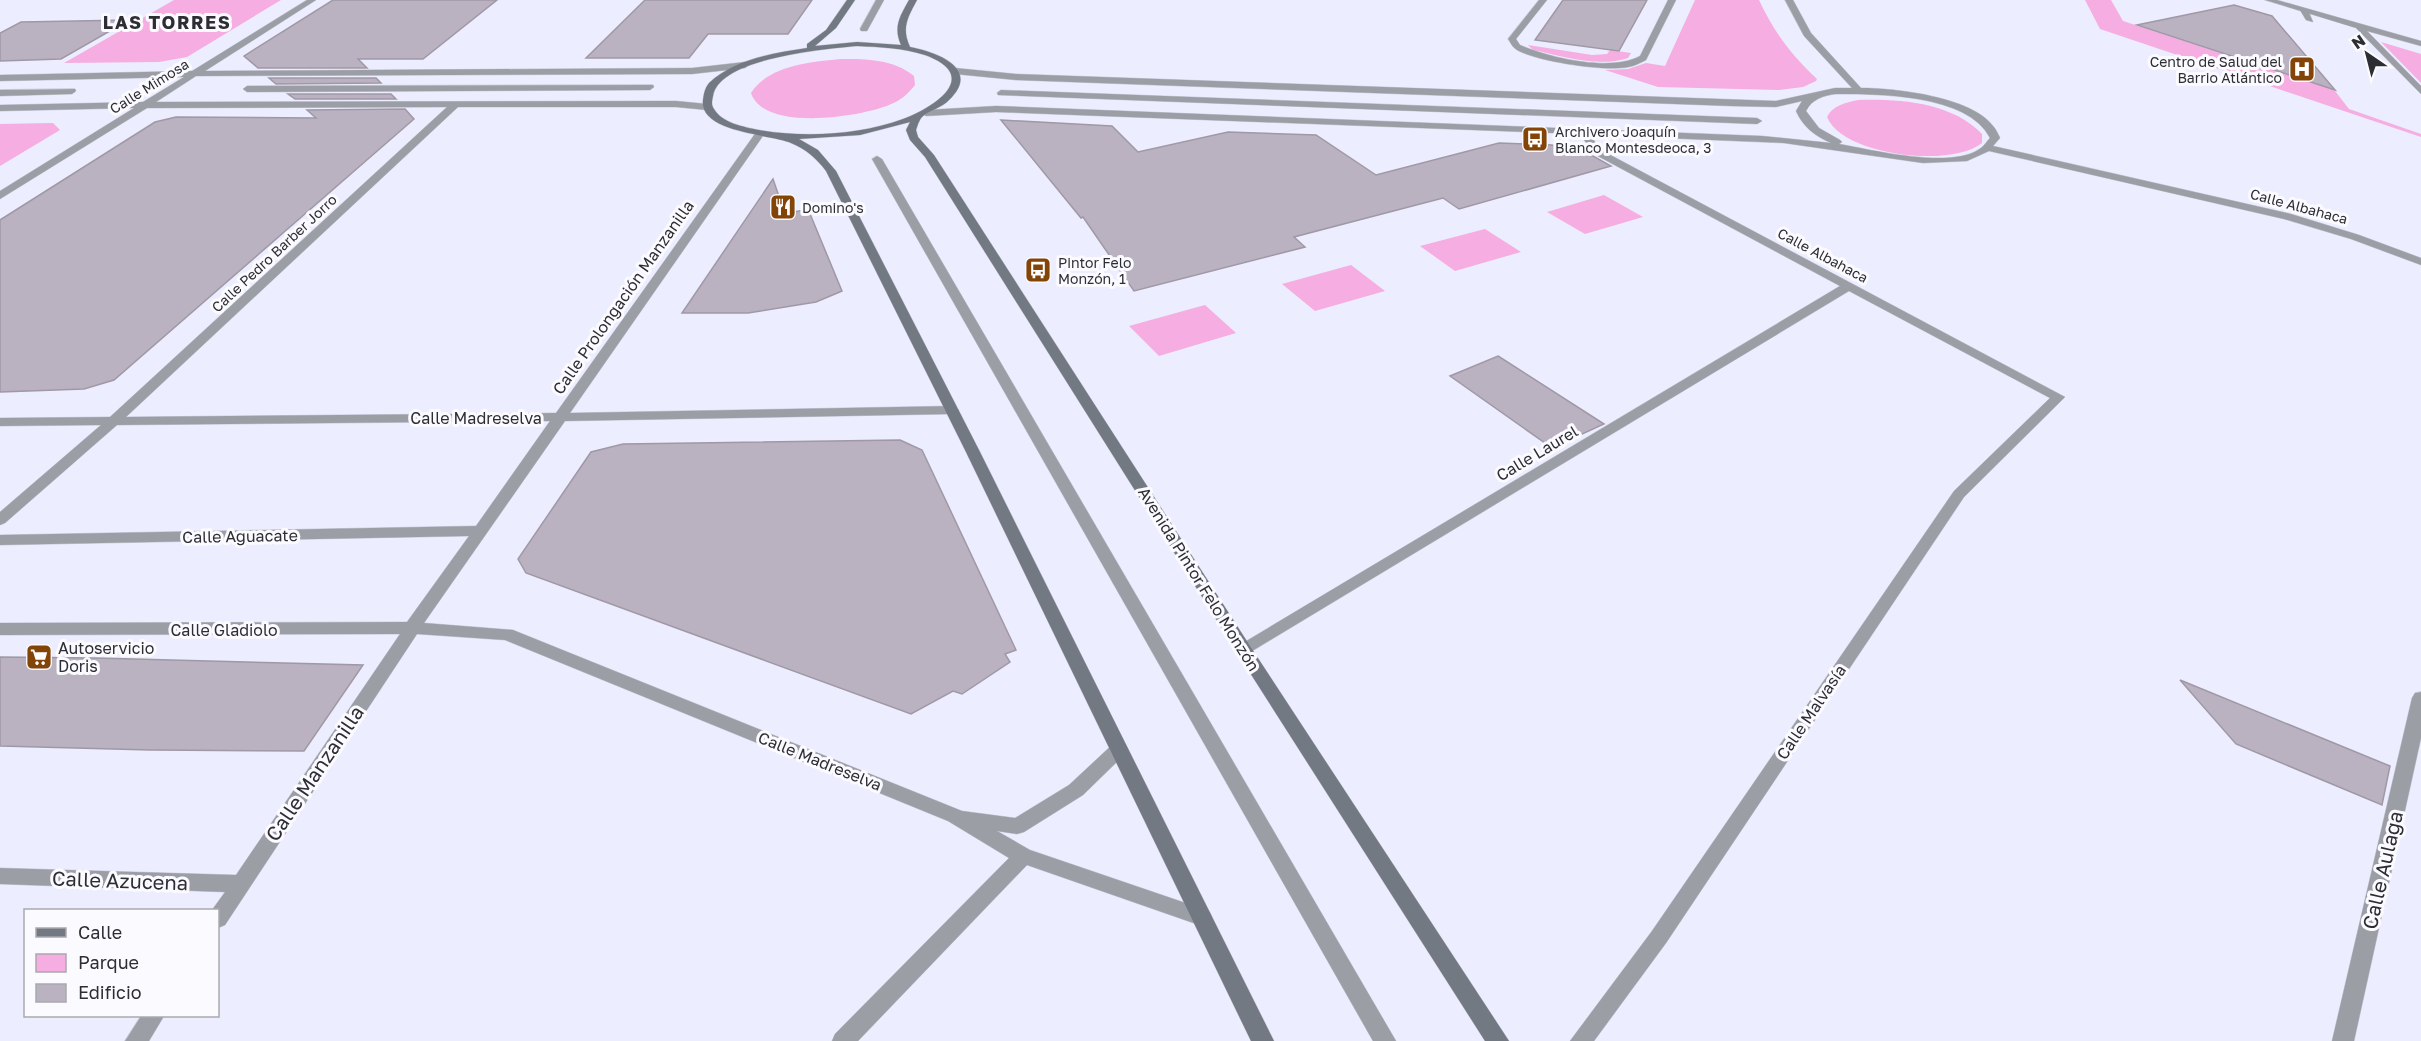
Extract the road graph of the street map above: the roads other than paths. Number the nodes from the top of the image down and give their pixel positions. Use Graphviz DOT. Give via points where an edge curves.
graph roads {
  1 [pos="312,0"];
  2 [pos="851,0"];
  3 [pos="880,0"];
  4 [pos="913,0"];
  5 [pos="1543,0"];
  6 [pos="1672,0"];
  7 [pos="1789,0"];
  8 [pos="2269,0"];
  9 [pos="2304,10"];
  10 [pos="2310,20"];
  11 [pos="2358,26"];
  12 [pos="864,29"];
  13 [pos="2421,44"];
  14 [pos="907,48"];
  15 [pos="803,49"];
  16 [pos="745,65"];
  17 [pos="956,71"];
  18 [pos="193,74"];
  19 [pos="0,78"];
  20 [pos="650,87"];
  21 [pos="247,89"];
  22 [pos="1858,90"];
  23 [pos="72,91"];
  24 [pos="2421,91"];
  25 [pos="0,93"];
  26 [pos="1000,93"];
  27 [pos="1816,96"];
  28 [pos="144,105"];
  29 [pos="454,106"];
  30 [pos="708,107"];
  31 [pos="0,108"];
  32 [pos="922,114"];
  33 [pos="1757,121"];
  34 [pos="1583,131"];
  35 [pos="760,133"];
  36 [pos="779,135"];
  37 [pos="1990,148"];
  38 [pos="1857,149"];
  39 [pos="877,159"];
  40 [pos="0,196"];
  41 [pos="2421,262"];
  42 [pos="1848,286"];
  43 [pos="2058,397"];
  44 [pos="952,410"];
  45 [pos="561,417"];
  46 [pos="114,421"];
  47 [pos="0,422"];
  48 [pos="0,520"];
  49 [pos="479,531"];
  50 [pos="0,540"];
  51 [pos="412,628"];
  52 [pos="0,629"];
  53 [pos="1244,650"];
  54 [pos="2421,698"];
  55 [pos="1119,749"];
  56 [pos="955,816"];
  57 [pos="1023,856"];
  58 [pos="0,876"];
  59 [pos="240,884"];
  60 [pos="219,917"];
  61 [pos="1202,917"];
  62 [pos="152,1017"];
  63 [pos="136,1041"];
  64 [pos="843,1041"];
  65 [pos="1263,1041"];
  66 [pos="1385,1041"];
  67 [pos="1498,1041"];
  68 [pos="1581,1041"];
  69 [pos="2343,1041"];
  1 -- 18 [label="street, Calle Mimosa"];
  2 -- 15 [label="street" via="835,27 823,39"];
  3 -- 12 [label="street"];
  4 -- 14 [label="street" via="899,26"];
  5 -- 6 [label="street" via="1512,39 1517,46 1529,52 1616,66 1643,58"];
  7 -- 22 [label="street" via="1807,34"];
  8 -- 9 [label="street"];
  9 -- 10 [label="street"];
  9 -- 11 [label="street"];
  11 -- 13 [label="street"];
  11 -- 24 [label="street"];
  14 -- 15 [label="street" via="857,45"];
  14 -- 17 [label="street" via="937,58"];
  15 -- 16 [label="street"];
  16 -- 18 [label="street" via="692,71"];
  16 -- 30 [label="street" via="710,90"];
  17 -- 27 [label="street" via="1016,77 1731,103 1776,104"];
  17 -- 32 [label="street" via="954,92"];
  18 -- 19 [label="street"];
  18 -- 28 [label="street, Calle Mimosa"];
  20 -- 21 [label="street"];
  22 -- 27 [label="street"];
  22 -- 37 [label="street" via="1919,96 1973,114 1989,126 1995,138"];
  23 -- 25 [label="street"];
  26 -- 33 [label="street"];
  27 -- 38 [label="street" via="1801,111 1804,121 1824,136"];
  28 -- 29 [label="street"];
  28 -- 31 [label="street"];
  28 -- 40 [label="street, Calle Mimosa"];
  29 -- 30 [label="street"];
  29 -- 46 [label="street, Calle Pedro Barber Jorro"];
  30 -- 35 [label="street" via="717,118"];
  32 -- 34 [label="street" via="996,109"];
  32 -- 36 [label="street" via="852,133"];
  32 -- 53 [label="street, Avenida Pintor Felo Monzón" via="911,130 913,138 929,156"];
  34 -- 38 [label="street" via="1784,140"];
  34 -- 42 [label="street, Calle Albahaca" via="1597,152"];
  35 -- 36 [label="street"];
  35 -- 45 [label="street, Calle Prolongación Manzanilla"];
  36 -- 44 [label="street" via="818,153 831,171"];
  37 -- 38 [label="street" via="1958,159 1920,160"];
  37 -- 41 [label="street, Calle Albahaca" via="2287,216"];
  39 -- 66 [label="street"];
  42 -- 43 [label="street, Calle Albahaca"];
  42 -- 53 [label="street, Calle Laurel"];
  43 -- 68 [label="street, Calle Malvasía" via="1959,494 1659,937"];
  44 -- 45 [label="street, Calle Madreselva"];
  44 -- 55 [label="street"];
  45 -- 46 [label="street, Calle Madreselva"];
  45 -- 49 [label="street, Calle Prolongación Manzanilla"];
  46 -- 47 [label="street, Calle Madreselva"];
  46 -- 48 [label="street, Calle Pedro Barber Jorro"];
  49 -- 50 [label="street, Calle Aguacate"];
  49 -- 51 [label="street, Calle Prolongación Manzanilla"];
  51 -- 52 [label="street, Calle Gladiolo"];
  51 -- 56 [label="street, Calle Madreselva" via="507,634"];
  51 -- 59 [label="street, Calle Manzanilla"];
  53 -- 67 [label="street, Avenida Pintor Felo Monzón"];
  54 -- 69 [label="street, Calle Aulaga"];
  55 -- 56 [label="street, Calle Madreselva" via="1076,790 1017,826"];
  55 -- 61 [label="street"];
  56 -- 57 [label="street, Calle Madreselva"];
  57 -- 61 [label="street, Calle Madreselva"];
  57 -- 64 [label="street"];
  58 -- 59 [label="street, Calle Azucena"];
  59 -- 60 [label="street, Calle Manzanilla"];
  61 -- 65 [label="street"];
  62 -- 63 [label="street"];
}
